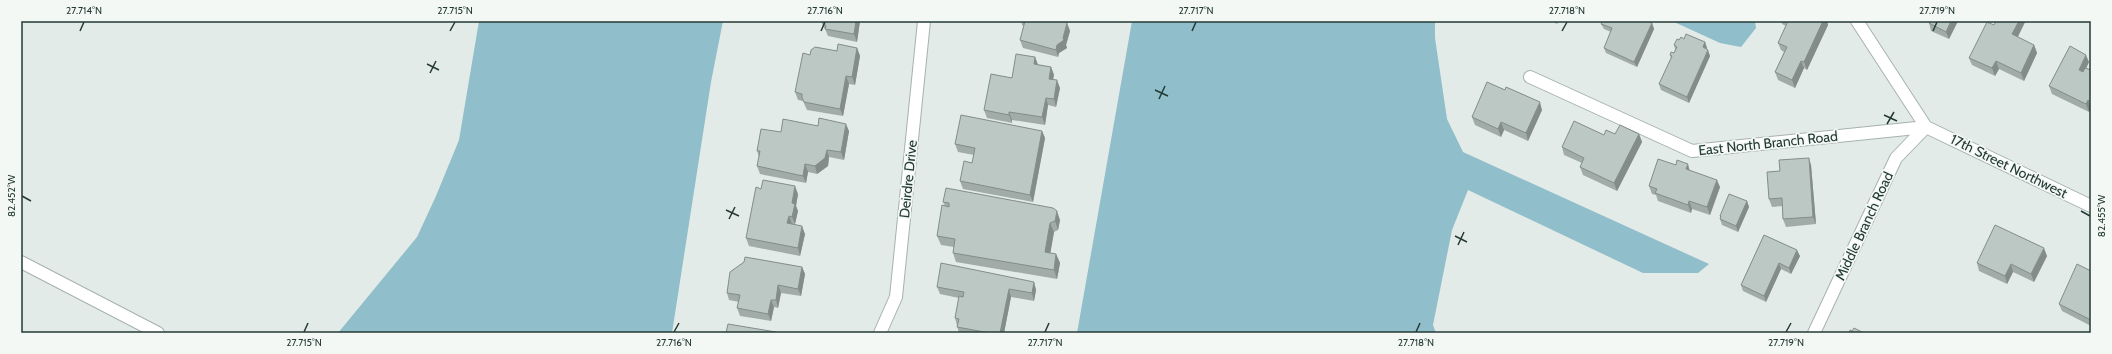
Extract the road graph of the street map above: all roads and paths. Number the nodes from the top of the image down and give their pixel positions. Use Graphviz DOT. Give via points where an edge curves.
graph roads {
  1 [pos="924,21"];
  2 [pos="1857,21"];
  3 [pos="1530,77"];
  4 [pos="1926,127"];
  5 [pos="2091,206"];
  6 [pos="21,262"];
  7 [pos="158,333"];
  8 [pos="880,333"];
  9 [pos="1814,333"];
  1 -- 8 [label="street, Deirdre Drive" via="896,297"];
  2 -- 4 [label="street"];
  3 -- 4 [label="street, East North Branch Road" via="1692,151"];
  4 -- 5 [label="street, 17th Street Northwest"];
  4 -- 9 [label="street, Middle Branch Road" via="1896,158"];
  6 -- 7 [label="street"];
}
